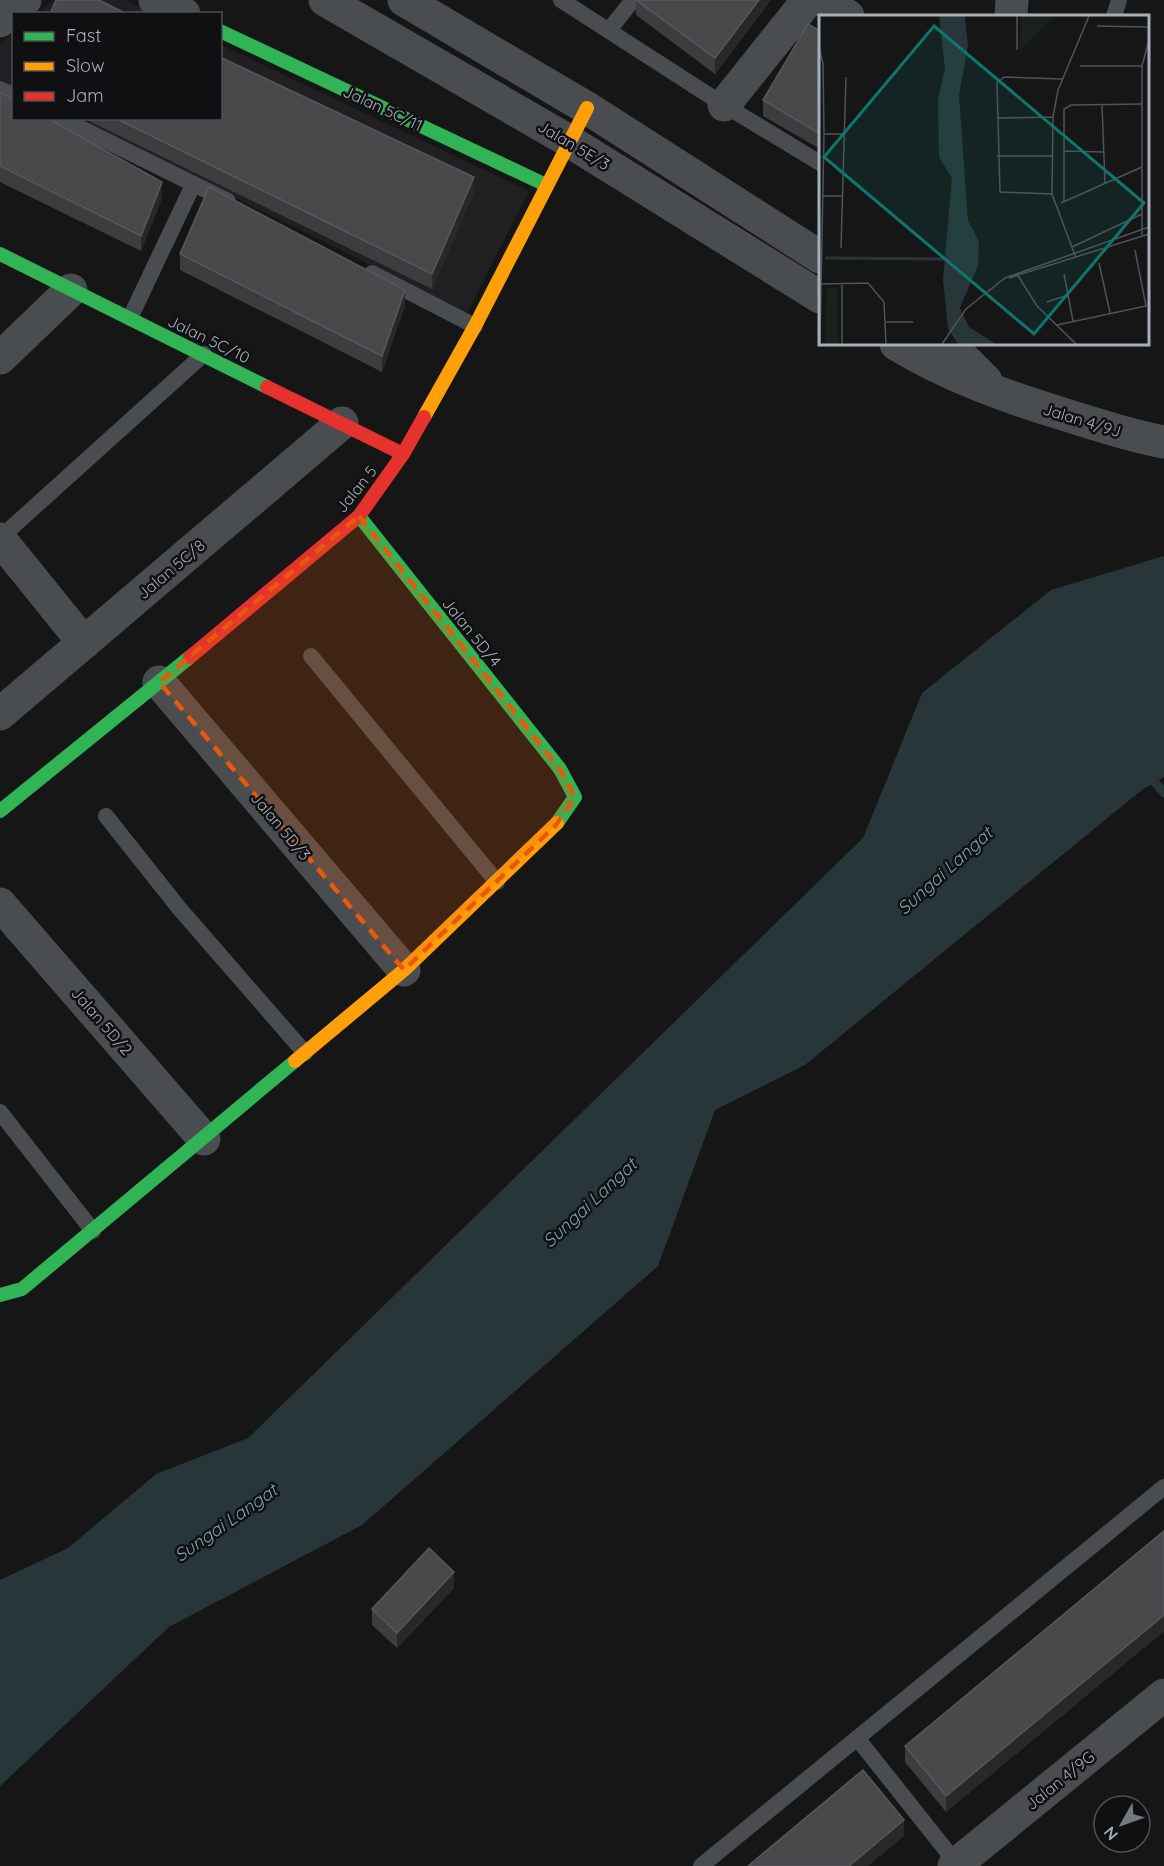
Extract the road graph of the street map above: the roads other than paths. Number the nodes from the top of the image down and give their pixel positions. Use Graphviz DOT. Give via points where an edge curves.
graph roads {
  1 [pos="25,0"];
  2 [pos="156,0"];
  3 [pos="324,0"];
  4 [pos="404,0"];
  5 [pos="561,0"];
  6 [pos="633,0"];
  7 [pos="808,0"];
  8 [pos="822,0"];
  9 [pos="1012,0"];
  10 [pos="1119,0"];
  11 [pos="180,12"];
  12 [pos="846,15"];
  13 [pos="1011,15"];
  14 [pos="1114,15"];
  15 [pos="0,21"];
  16 [pos="609,30"];
  17 [pos="222,32"];
  18 [pos="724,105"];
  19 [pos="587,108"];
  20 [pos="64,120"];
  21 [pos="569,141"];
  22 [pos="819,162"];
  23 [pos="194,185"];
  24 [pos="546,185"];
  25 [pos="247,210"];
  26 [pos="0,254"];
  27 [pos="819,256"];
  28 [pos="352,262"];
  29 [pos="72,290"];
  30 [pos="819,296"];
  31 [pos="130,318"];
  32 [pos="475,326"];
  33 [pos="938,349"];
  34 [pos="204,354"];
  35 [pos="0,358"];
  36 [pos="1000,395"];
  37 [pos="342,423"];
  38 [pos="1164,442"];
  39 [pos="403,454"];
  40 [pos="359,516"];
  41 [pos="0,539"];
  42 [pos="84,642"];
  43 [pos="311,656"];
  44 [pos="159,682"];
  45 [pos="0,714"];
  46 [pos="0,811"];
  47 [pos="106,816"];
  48 [pos="497,882"];
  49 [pos="0,904"];
  50 [pos="404,970"];
  51 [pos="305,1053"];
  52 [pos="0,1112"];
  53 [pos="204,1139"];
  54 [pos="93,1230"];
  55 [pos="0,1295"];
  56 [pos="1164,1487"];
  57 [pos="1164,1695"];
  58 [pos="857,1738"];
  59 [pos="956,1865"];
  60 [pos="701,1866"];
  1 -- 15 [label="street"];
  2 -- 11 [label="street"];
  3 -- 21 [label="street, Jalan 5E/3"];
  4 -- 19 [label="street"];
  5 -- 16 [label="lane"];
  6 -- 16 [label="lane"];
  7 -- 18 [label="street"];
  8 -- 12 [label="street"];
  9 -- 13 [label="street"];
  10 -- 14 [label="lane"];
  16 -- 18 [label="lane"];
  17 -- 24 [label="street, Jalan 5C/11"];
  18 -- 22 [label="lane"];
  19 -- 21 [label="street, Jalan 5"];
  19 -- 27 [label="street"];
  20 -- 23 [label="lane"];
  21 -- 24 [label="street, Jalan 5"];
  21 -- 30 [label="street, Jalan 5E/3"];
  23 -- 25 [label="lane"];
  23 -- 31 [label="lane"];
  24 -- 32 [label="street, Jalan 5"];
  26 -- 29 [label="street, Jalan 5C/10"];
  28 -- 32 [label="lane"];
  29 -- 31 [label="street, Jalan 5C/10"];
  29 -- 35 [label="street"];
  31 -- 34 [label="street, Jalan 5C/10"];
  32 -- 39 [label="street, Jalan 5"];
  33 -- 36 [label="street"];
  33 -- 36 [label="street"];
  34 -- 37 [label="street, Jalan 5C/10"];
  34 -- 41 [label="lane"];
  36 -- 38 [label="street, Jalan 4/9J"];
  37 -- 39 [label="street, Jalan 5C/10"];
  37 -- 42 [label="street, Jalan 5C/8"];
  39 -- 40 [label="street, Jalan 5"];
  40 -- 44 [label="street, Jalan 5"];
  40 -- 48 [label="street, Jalan 5D/4" via="560,768 575,797 556,825"];
  41 -- 42 [label="street"];
  42 -- 45 [label="street, Jalan 5C/8"];
  43 -- 48 [label="lane"];
  44 -- 46 [label="street, Jalan 5"];
  44 -- 50 [label="street, Jalan 5D/3"];
  47 -- 51 [label="lane" via="179,908"];
  48 -- 50 [label="street"];
  49 -- 53 [label="street, Jalan 5D/2"];
  50 -- 51 [label="street"];
  51 -- 53 [label="street"];
  52 -- 54 [label="lane"];
  53 -- 54 [label="street"];
  54 -- 55 [label="street" via="22,1289"];
  56 -- 58 [label="lane"];
  57 -- 59 [label="street, Jalan 4/9G"];
  58 -- 59 [label="lane"];
  58 -- 60 [label="lane"];
}
